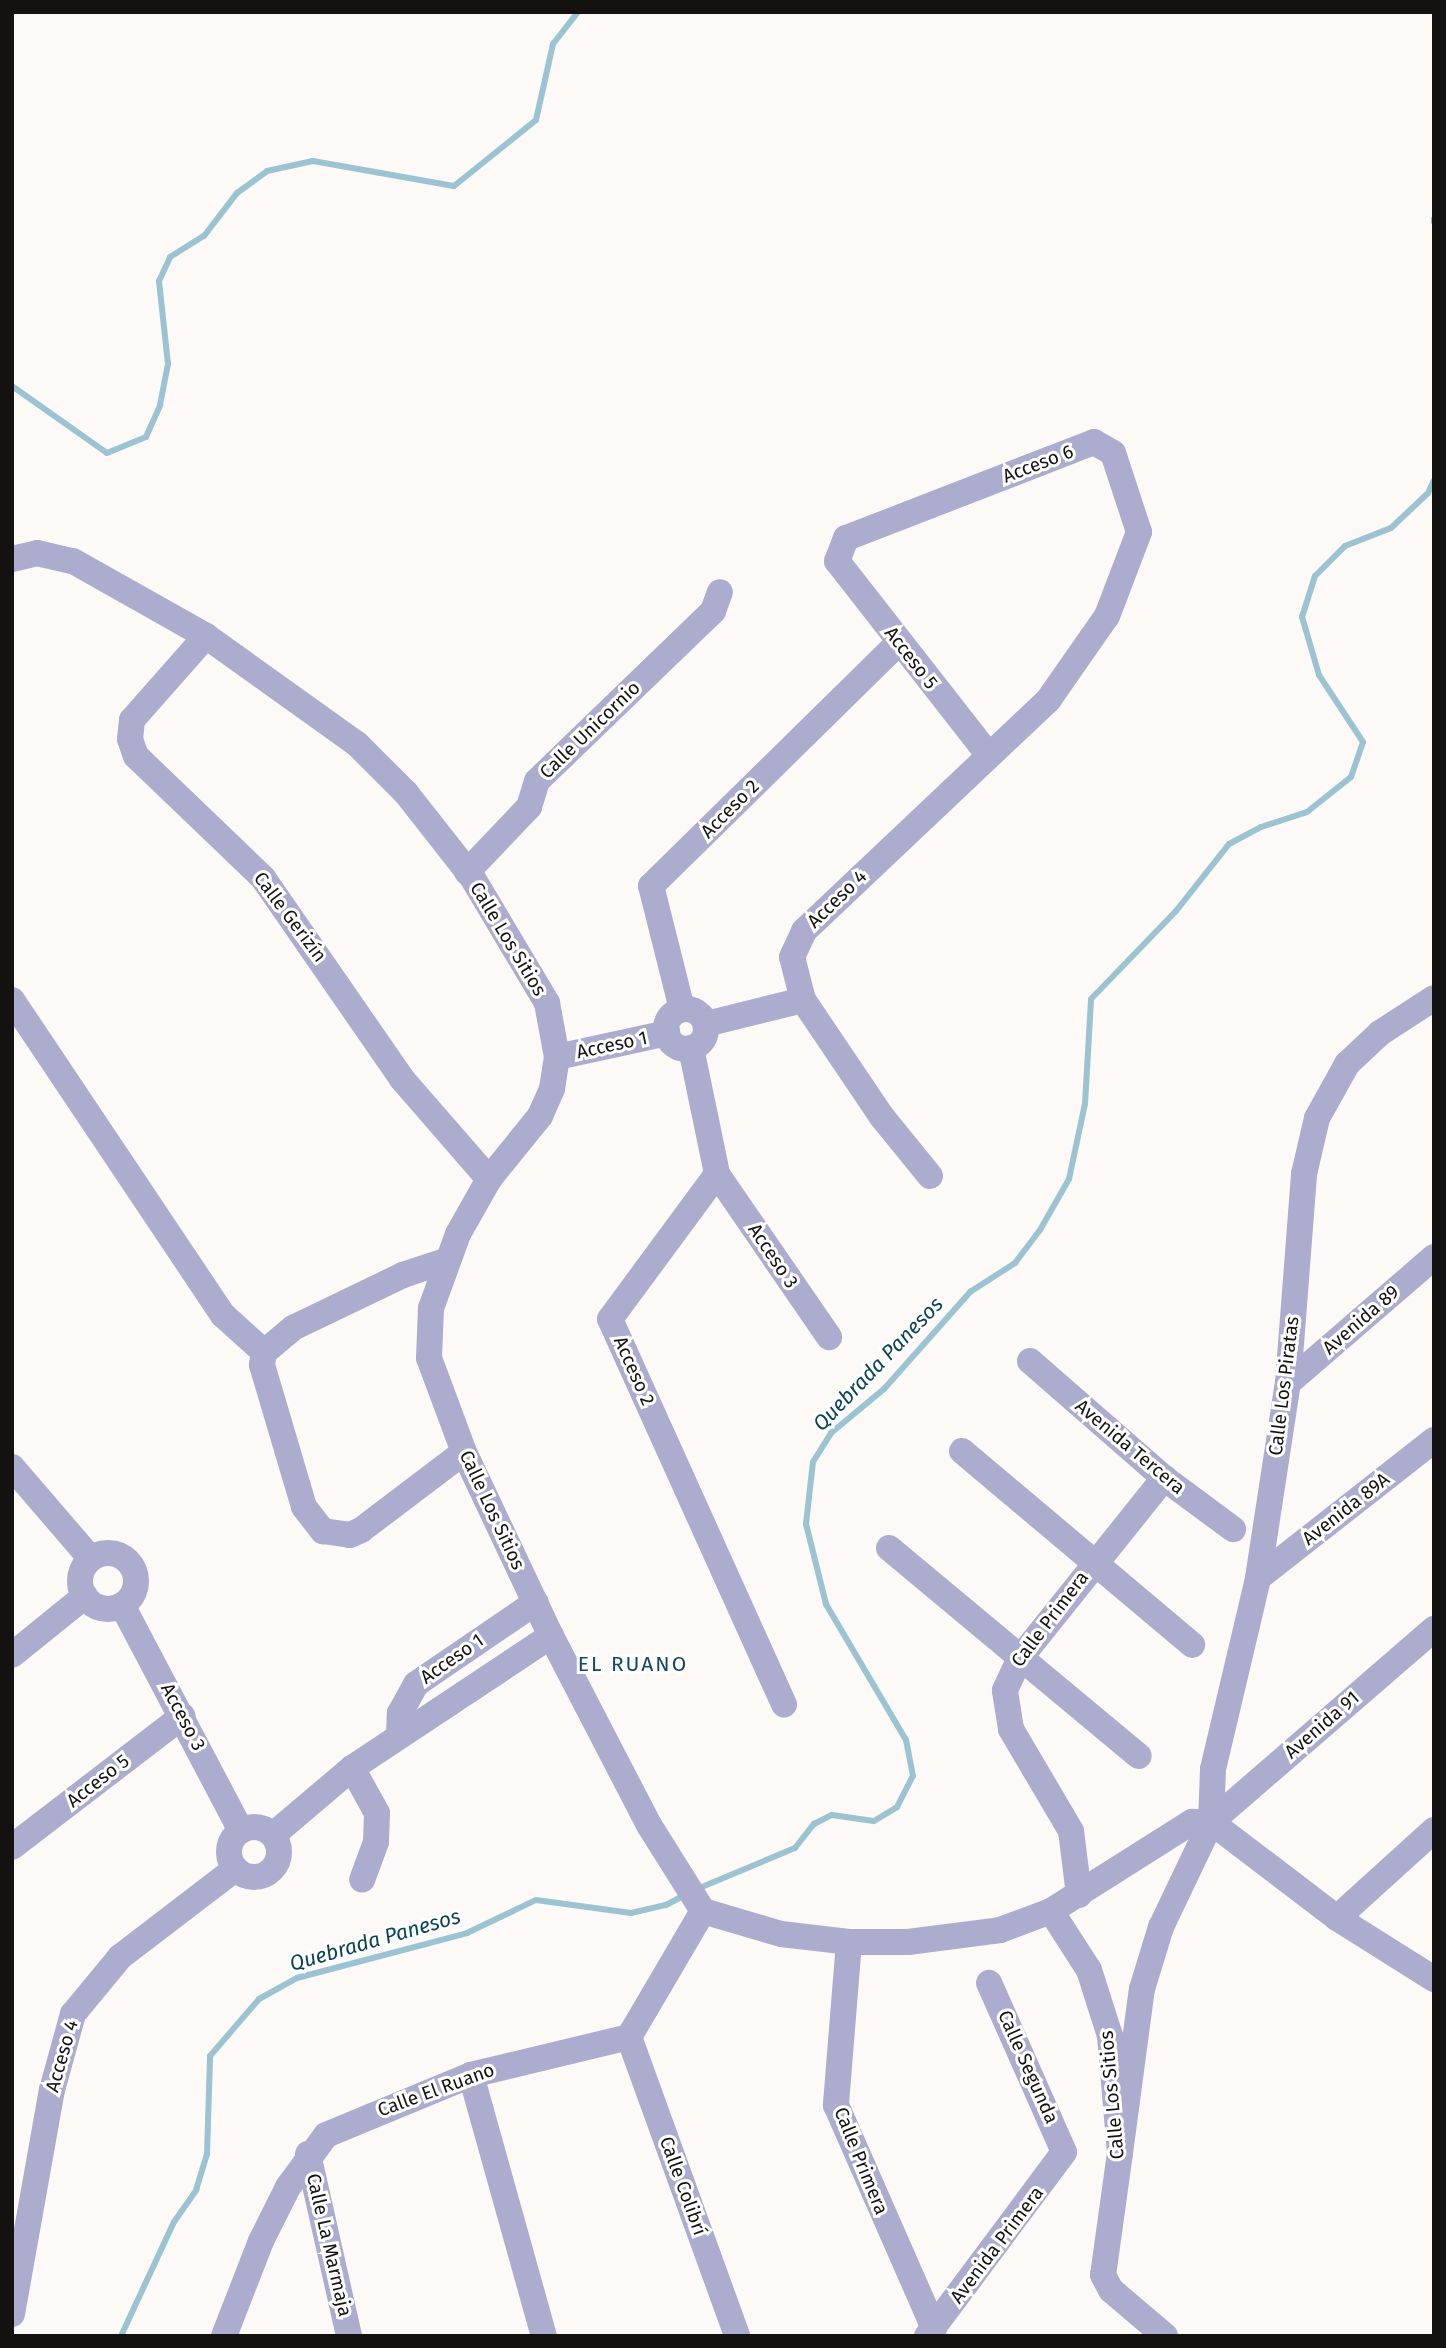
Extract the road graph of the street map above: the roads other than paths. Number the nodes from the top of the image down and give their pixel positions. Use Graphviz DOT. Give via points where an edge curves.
graph roads {
  1 [pos="12,559"];
  2 [pos="837,561"];
  3 [pos="720,592"];
  4 [pos="206,636"];
  5 [pos="898,643"];
  6 [pos="988,754"];
  7 [pos="467,872"];
  8 [pos="12,1000"];
  9 [pos="803,1000"];
  10 [pos="1430,1006"];
  11 [pos="681,1009"];
  12 [pos="706,1024"];
  13 [pos="667,1034"];
  14 [pos="691,1048"];
  15 [pos="557,1056"];
  16 [pos="717,1174"];
  17 [pos="930,1176"];
  18 [pos="489,1179"];
  19 [pos="1434,1257"];
  20 [pos="445,1261"];
  21 [pos="829,1337"];
  22 [pos="264,1352"];
  23 [pos="1030,1361"];
  24 [pos="1288,1383"];
  25 [pos="1434,1440"];
  26 [pos="962,1451"];
  27 [pos="464,1452"];
  28 [pos="12,1467"];
  29 [pos="1164,1478"];
  30 [pos="1233,1529"];
  31 [pos="889,1548"];
  32 [pos="91,1559"];
  33 [pos="1092,1564"];
  34 [pos="1258,1578"];
  35 [pos="85,1596"];
  36 [pos="536,1602"];
  37 [pos="122,1605"];
  38 [pos="1434,1629"];
  39 [pos="551,1636"];
  40 [pos="1192,1645"];
  41 [pos="12,1655"];
  42 [pos="1020,1658"];
  43 [pos="784,1705"];
  44 [pos="183,1716"];
  45 [pos="399,1736"];
  46 [pos="1139,1756"];
  47 [pos="352,1768"];
  48 [pos="1211,1822"];
  49 [pos="1434,1830"];
  50 [pos="241,1831"];
  51 [pos="273,1835"];
  52 [pos="12,1847"];
  53 [pos="236,1869"];
  54 [pos="362,1880"];
  55 [pos="1079,1895"];
  56 [pos="704,1911"];
  57 [pos="1051,1911"];
  58 [pos="1337,1918"];
  59 [pos="849,1942"];
  60 [pos="1434,1979"];
  61 [pos="989,1983"];
  62 [pos="629,2037"];
  63 [pos="471,2075"];
  64 [pos="1064,2152"];
  65 [pos="1120,2153"];
  66 [pos="309,2154"];
  67 [pos="12,2314"];
  68 [pos="931,2332"];
  69 [pos="224,2336"];
  70 [pos="349,2336"];
  71 [pos="544,2336"];
  72 [pos="737,2336"];
  73 [pos="1165,2336"];
  1 -- 4 [label="street, Calle Los Sitios" via="37,553 73,561"];
  2 -- 5 [label="street, Acceso 5"];
  2 -- 6 [label="street, Acceso 6" via="846,538 1094,442 1113,453 1139,532 1124,578 1107,616 1049,699"];
  3 -- 7 [label="street, Calle Unicornio" via="713,611 537,781 529,807"];
  4 -- 7 [label="street, Calle Los Sitios" via="357,744 406,793"];
  4 -- 18 [label="street, Calle Gerizín" via="132,720 130,738 136,757 263,878 402,1079"];
  5 -- 6 [label="street, Acceso 5"];
  5 -- 11 [label="street, Acceso 2" via="651,886"];
  6 -- 9 [label="street, Acceso 4" via="804,931 792,957"];
  7 -- 15 [label="street, Calle Los Sitios" via="547,1003"];
  8 -- 22 [label="street" via="223,1315"];
  9 -- 12 [label="street"];
  9 -- 17 [label="street, Acceso 4" via="882,1117"];
  10 -- 24 [label="street, Calle Los Piratas" via="1380,1033 1346,1064 1317,1118 1304,1174"];
  11 -- 12 [label="street" via="699,1013"];
  11 -- 13 [label="street, Acceso 1" via="668,1021"];
  12 -- 14 [label="street" via="705,1036"];
  13 -- 14 [label="street, Acceso 1" via="679,1047"];
  13 -- 15 [label="street, Acceso 1"];
  14 -- 16 [label="street"];
  15 -- 18 [label="street, Calle Los Sitios" via="552,1089 540,1116"];
  16 -- 21 [label="street, Acceso 3"];
  16 -- 43 [label="street, Acceso 2" via="610,1319"];
  18 -- 20 [label="street, Calle Los Sitios"];
  19 -- 24 [label="street, Avenida 89"];
  20 -- 22 [label="street" via="403,1275 293,1328"];
  20 -- 27 [label="street, Calle Los Sitios" via="431,1308 429,1358"];
  22 -- 27 [label="street" via="264,1377 292,1471 304,1507 323,1531 350,1535 361,1530"];
  23 -- 29 [label="street, Avenida Tercera"];
  24 -- 34 [label="street, Calle Los Piratas"];
  25 -- 34 [label="street, Avenida 89A"];
  26 -- 33 [label="street"];
  27 -- 36 [label="street, Calle Los Sitios"];
  28 -- 32 [label="street"];
  29 -- 30 [label="street, Avenida Tercera"];
  29 -- 33 [label="street, Calle Primera"];
  31 -- 42 [label="street"];
  32 -- 35 [label="street" via="80,1580"];
  32 -- 37 [label="street" via="117,1554 131,1565 136,1583"];
  33 -- 40 [label="street"];
  33 -- 42 [label="street, Calle Primera"];
  34 -- 48 [label="street, Calle Los Piratas" via="1213,1769"];
  35 -- 37 [label="street" via="98,1607"];
  35 -- 41 [label="street"];
  36 -- 39 [label="street, Calle Los Sitios"];
  36 -- 45 [label="street, Acceso 1" via="416,1684 400,1713"];
  37 -- 44 [label="street, Acceso 3"];
  38 -- 48 [label="street, Avenida 91"];
  39 -- 45 [label="street, Acceso 1"];
  39 -- 56 [label="street, Calle Los Sitios" via="649,1825"];
  42 -- 46 [label="street"];
  42 -- 55 [label="street, Calle Primera" via="1009,1675 1006,1710 1021,1750 1072,1831"];
  44 -- 50 [label="street, Acceso 3"];
  44 -- 52 [label="street, Acceso 5"];
  45 -- 47 [label="street, Acceso 1"];
  47 -- 51 [label="street, Acceso 1"];
  47 -- 54 [label="street" via="376,1813 376,1842"];
  48 -- 55 [label="street" via="1192,1822"];
  48 -- 58 [label="street"];
  48 -- 65 [label="street" via="1161,1927 1142,1989"];
  49 -- 58 [label="street"];
  50 -- 51 [label="street" via="258,1827"];
  50 -- 53 [label="street" via="230,1844"];
  51 -- 53 [label="street" via="278,1860 268,1874 251,1877"];
  53 -- 67 [label="street, Acceso 4" via="120,1957 73,2014 52,2090"];
  55 -- 57 [label="street"];
  56 -- 59 [label="street" via="781,1934"];
  56 -- 62 [label="street"];
  57 -- 59 [label="street" via="1000,1930 908,1942"];
  57 -- 65 [label="street, Calle Los Sitios" via="1089,1970 1101,2001 1110,2036"];
  58 -- 60 [label="street"];
  59 -- 68 [label="street, Calle Primera" via="836,2105"];
  61 -- 64 [label="street, Calle Segunda"];
  62 -- 63 [label="street, Calle El Ruano"];
  62 -- 72 [label="street, Calle Colibrí"];
  63 -- 66 [label="street, Calle El Ruano" via="341,2125"];
  63 -- 71 [label="street"];
  64 -- 68 [label="street, Avenida Primera"];
  65 -- 73 [label="street, Calle Los Sitios" via="1103,2275 1111,2290"];
  66 -- 69 [label="street, Calle El Ruano" via="261,2241"];
  66 -- 70 [label="street, Calle La Marmaja"];
}
